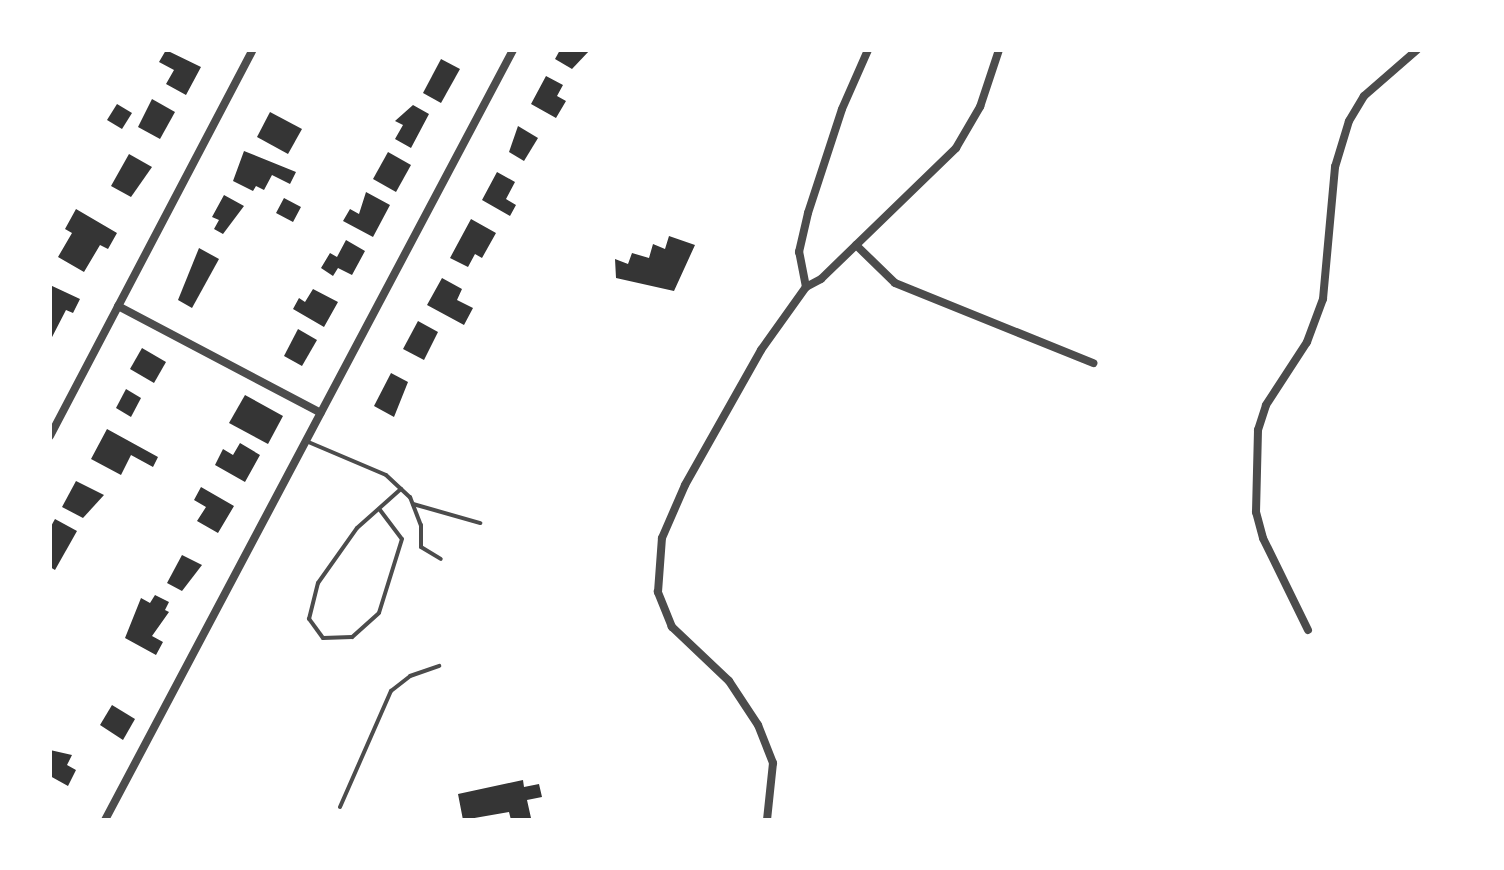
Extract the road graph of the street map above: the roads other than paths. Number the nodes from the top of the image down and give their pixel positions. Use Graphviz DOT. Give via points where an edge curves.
graph roads {
  1 [pos="253,50"];
  2 [pos="513,50"];
  3 [pos="868,50"];
  4 [pos="999,50"];
  5 [pos="1417,50"];
  6 [pos="856,245"];
  7 [pos="806,287"];
  8 [pos="118,306"];
  9 [pos="1093,363"];
  10 [pos="321,413"];
  11 [pos="50,436"];
  12 [pos="306,441"];
  13 [pos="401,489"];
  14 [pos="413,504"];
  15 [pos="380,510"];
  16 [pos="480,523"];
  17 [pos="441,559"];
  18 [pos="1308,630"];
  19 [pos="439,666"];
  20 [pos="340,807"];
  21 [pos="105,820"];
  22 [pos="767,820"];
  1 -- 8 [label="street"];
  2 -- 10 [label="street"];
  3 -- 7 [label="street" via="842,109 808,213 799,252"];
  4 -- 6 [label="street" via="980,107 956,148"];
  5 -- 18 [label="street" via="1364,96 1349,121 1335,167 1323,299 1307,342 1266,405 1258,430 1253,484 1259,525"];
  6 -- 7 [label="street"];
  6 -- 9 [label="street" via="895,283"];
  7 -- 22 [label="street" via="761,350 685,485 662,538 658,592 672,627 729,681 758,725 773,763"];
  8 -- 10 [label="street"];
  8 -- 11 [label="street"];
  10 -- 12 [label="street"];
  12 -- 13 [label="lane" via="369,463"];
  12 -- 21 [label="street"];
  13 -- 14 [label="lane"];
  13 -- 15 [label="lane"];
  14 -- 16 [label="lane"];
  14 -- 17 [label="lane" via="421,547"];
  15 -- 15 [label="lane" via="337,552 310,600 309,619 323,638 352,637 379,613 402,539"];
  19 -- 20 [label="lane" via="410,676 391,691"];
}
